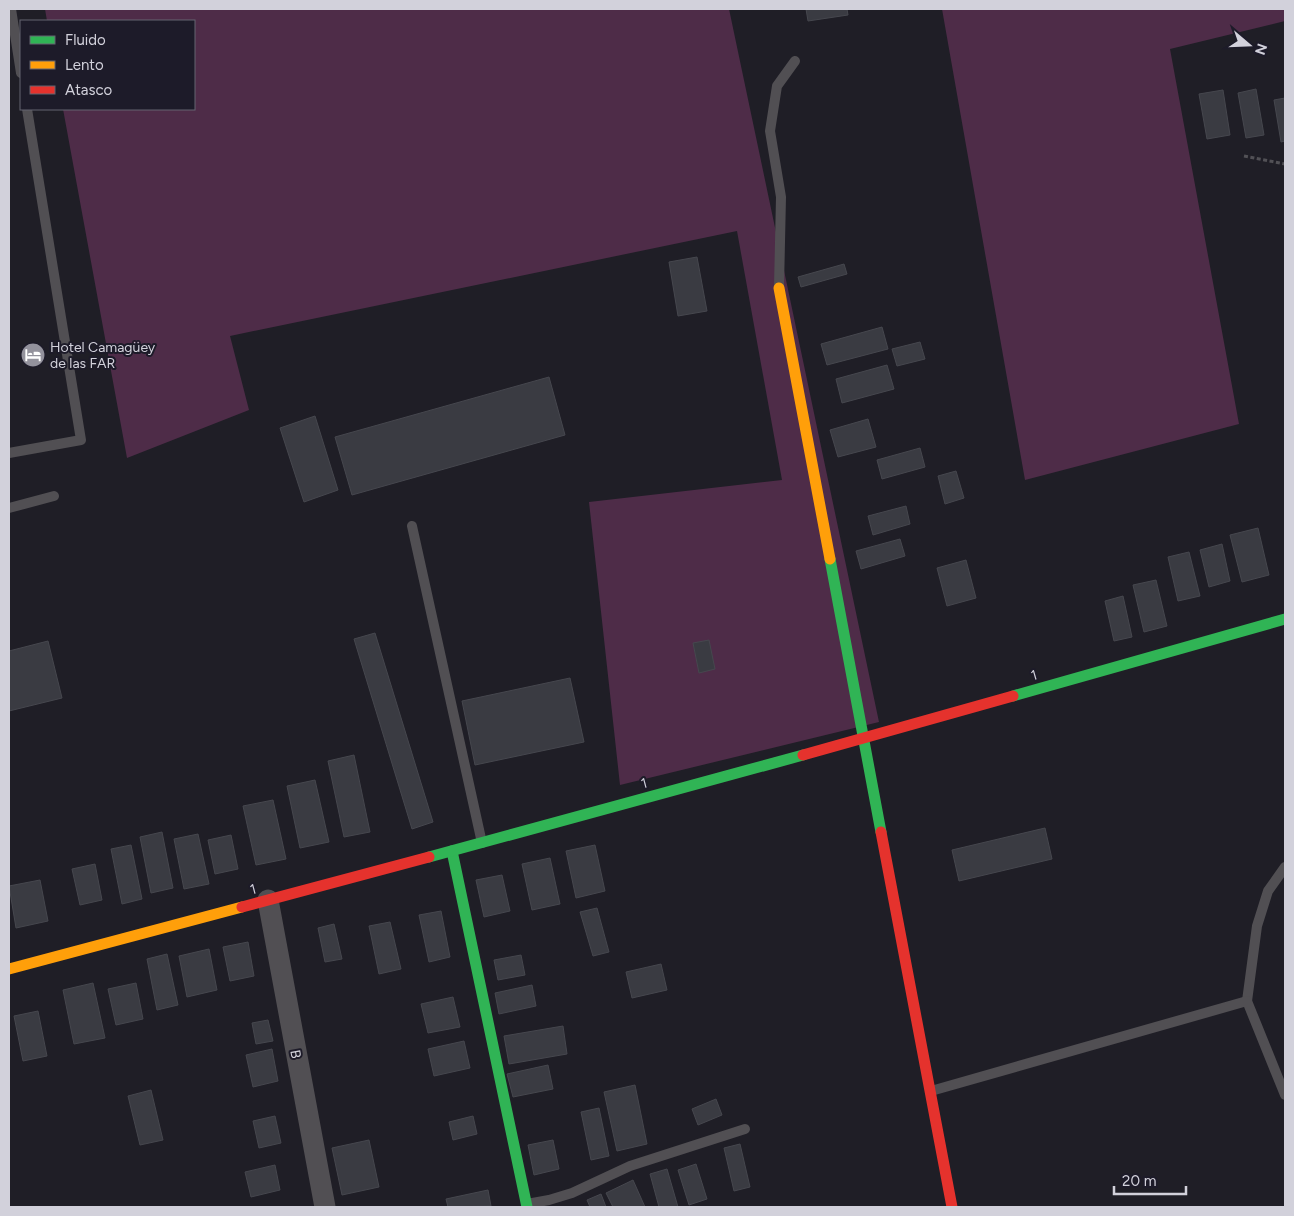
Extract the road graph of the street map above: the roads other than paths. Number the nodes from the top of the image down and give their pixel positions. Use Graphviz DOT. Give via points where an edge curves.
graph roads {
  1 [pos="11,9"];
  2 [pos="795,61"];
  3 [pos="20,68"];
  4 [pos="27,110"];
  5 [pos="779,288"];
  6 [pos="9,453"];
  7 [pos="54,496"];
  8 [pos="9,508"];
  9 [pos="412,526"];
  10 [pos="1285,619"];
  11 [pos="864,739"];
  12 [pos="482,843"];
  13 [pos="452,851"];
  14 [pos="1285,867"];
  15 [pos="268,900"];
  16 [pos="9,969"];
  17 [pos="1248,1001"];
  18 [pos="930,1092"];
  19 [pos="1285,1095"];
  20 [pos="745,1129"];
  21 [pos="526,1206"];
  22 [pos="325,1207"];
  23 [pos="952,1207"];
  1 -- 3 [label="lane"];
  2 -- 5 [label="lane" via="777,86 770,131 781,197"];
  4 -- 6 [label="lane" via="82,440"];
  5 -- 11 [label="street"];
  7 -- 8 [label="lane"];
  9 -- 12 [label="lane"];
  10 -- 11 [label="street, 1"];
  11 -- 12 [label="street, 1"];
  11 -- 18 [label="street"];
  12 -- 13 [label="street, 1"];
  13 -- 15 [label="street, 1"];
  13 -- 21 [label="street"];
  14 -- 17 [label="lane" via="1268,891 1256,926"];
  15 -- 16 [label="street, 1"];
  15 -- 22 [label="street, B"];
  17 -- 18 [label="lane"];
  17 -- 19 [label="lane"];
  18 -- 23 [label="street"];
  20 -- 21 [label="lane" via="630,1166 572,1194"];
}
